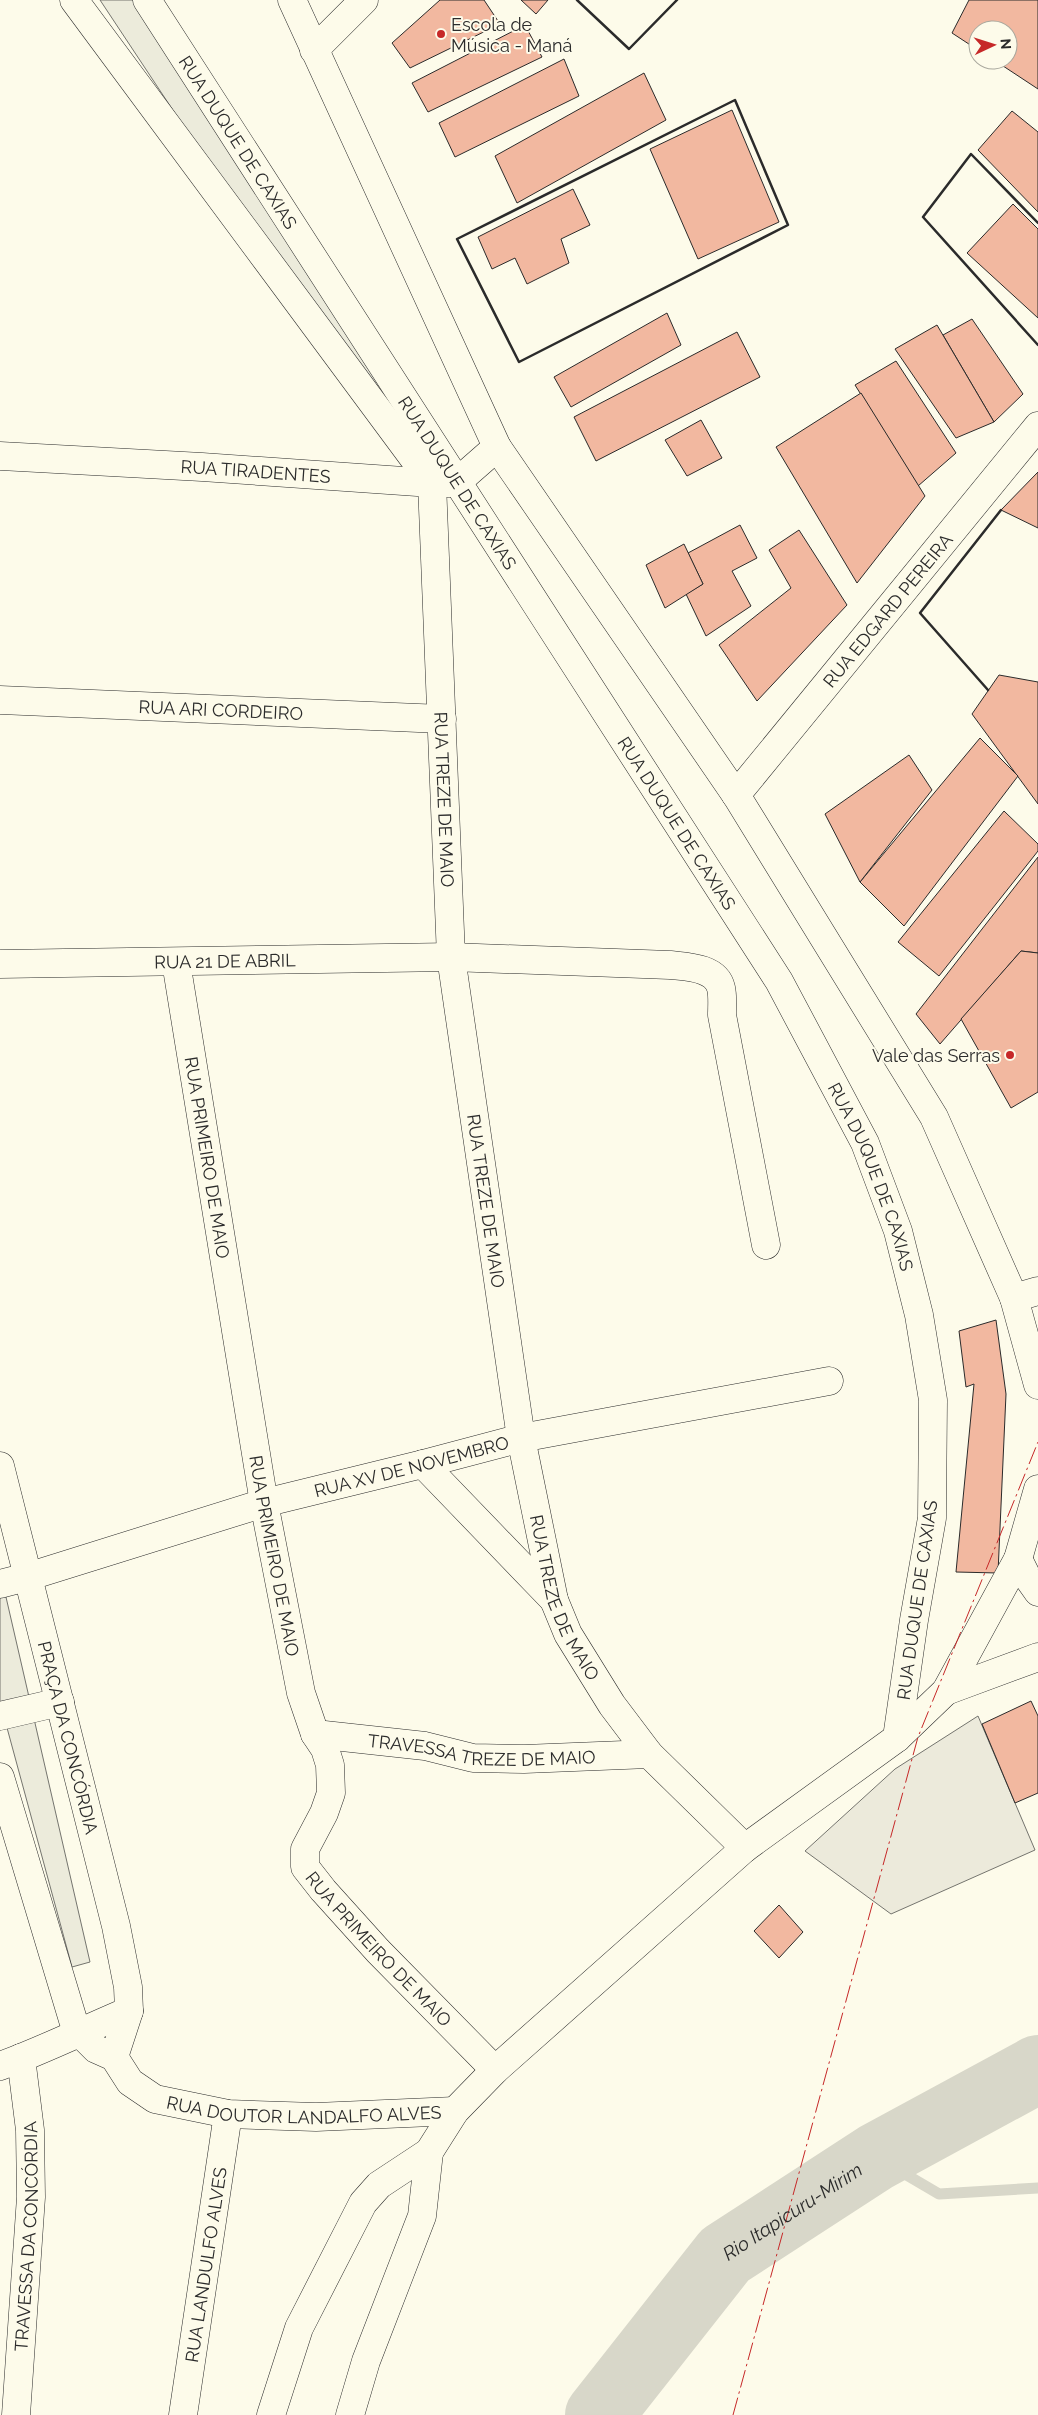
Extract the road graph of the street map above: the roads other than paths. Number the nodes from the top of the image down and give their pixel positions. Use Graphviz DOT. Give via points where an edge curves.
graph roads {
  1 [pos="74,0"];
  2 [pos="147,0"];
  3 [pos="292,0"];
  4 [pos="364,0"];
  5 [pos="314,50"];
  6 [pos="1038,426"];
  7 [pos="498,447"];
  8 [pos="0,456"];
  9 [pos="444,483"];
  10 [pos="0,700"];
  11 [pos="442,719"];
  12 [pos="736,795"];
  13 [pos="451,957"];
  14 [pos="176,962"];
  15 [pos="0,964"];
  16 [pos="766,1245"];
  17 [pos="1026,1295"];
  18 [pos="828,1381"];
  19 [pos="1038,1385"];
  20 [pos="521,1438"];
  21 [pos="422,1464"];
  22 [pos="0,1466"];
  23 [pos="1038,1489"];
  24 [pos="264,1503"];
  25 [pos="1018,1559"];
  26 [pos="27,1577"];
  27 [pos="0,1584"];
  28 [pos="1038,1592"];
  29 [pos="554,1600"];
  30 [pos="1038,1657"];
  31 [pos="946,1691"];
  32 [pos="60,1702"];
  33 [pos="0,1716"];
  34 [pos="315,1734"];
  35 [pos="897,1738"];
  36 [pos="649,1754"];
  37 [pos="0,1777"];
  38 [pos="745,1848"];
  39 [pos="129,2011"];
  40 [pos="78,2032"];
  41 [pos="114,2057"];
  42 [pos="11,2062"];
  43 [pos="495,2070"];
  44 [pos="455,2111"];
  45 [pos="228,2114"];
  46 [pos="429,2152"];
  47 [pos="16,2415"];
  48 [pos="183,2415"];
  49 [pos="271,2415"];
  50 [pos="350,2415"];
  1 -- 9 [label="street, RUA DUQUE DE CAXIAS"];
  2 -- 9 [label="street, RUA DUQUE DE CAXIAS"];
  3 -- 5 [label="street"];
  4 -- 5 [label="street"];
  5 -- 7 [label="street"];
  6 -- 12 [label="street, RUA EDGARD PEREIRA"];
  7 -- 9 [label="street"];
  7 -- 12 [label="street"];
  8 -- 9 [label="street, RUA TIRADENTES"];
  9 -- 11 [label="street, RUA TREZE DE MAIO"];
  9 -- 35 [label="street, RUA DUQUE DE CAXIAS" via="779,981 864,1143 898,1230 919,1315 933,1410 932,1518"];
  10 -- 11 [label="street, RUA ARI CORDEIRO"];
  11 -- 13 [label="street, RUA TREZE DE MAIO"];
  12 -- 17 [label="street" via="934,1117"];
  13 -- 14 [label="street, RUA 21 DE ABRIL"];
  13 -- 16 [label="street" via="670,966 704,970 715,977 721,986 722,1015"];
  13 -- 20 [label="street, RUA TREZE DE MAIO"];
  14 -- 15 [label="street, RUA 21 DE ABRIL"];
  14 -- 24 [label="street, RUA PRIMEIRO DE MAIO"];
  17 -- 19 [label="street"];
  18 -- 20 [label="street, RUA XV DE NOVEMBRO"];
  20 -- 21 [label="street, RUA XV DE NOVEMBRO"];
  20 -- 29 [label="street, RUA TREZE DE MAIO"];
  21 -- 24 [label="street, RUA XV DE NOVEMBRO"];
  21 -- 29 [label="street"];
  22 -- 26 [label="street, PRAÇA DA CONCÓRDIA"];
  23 -- 25 [label="street"];
  24 -- 26 [label="street, RUA XV DE NOVEMBRO"];
  24 -- 34 [label="street, RUA PRIMEIRO DE MAIO" via="301,1693"];
  25 -- 28 [label="street"];
  25 -- 31 [label="street"];
  26 -- 27 [label="street, RUA XV DE NOVEMBRO"];
  26 -- 32 [label="street, PRAÇA DA CONCÓRDIA"];
  29 -- 36 [label="street, RUA TREZE DE MAIO" via="568,1634 612,1705"];
  30 -- 31 [label="street"];
  31 -- 35 [label="street"];
  32 -- 33 [label="street"];
  32 -- 39 [label="street, PRAÇA DA CONCÓRDIA" via="116,1926"];
  34 -- 36 [label="street, TRAVESSA TREZE DE MAIO" via="425,1746 472,1758"];
  34 -- 43 [label="street, RUA PRIMEIRO DE MAIO" via="330,1765 331,1793 305,1850 305,1867 378,1951"];
  35 -- 38 [label="street"];
  36 -- 38 [label="street, RUA TREZE DE MAIO"];
  37 -- 40 [label="street" via="66,2003"];
  38 -- 43 [label="street"];
  39 -- 40 [label="street"];
  39 -- 41 [label="street"];
  40 -- 41 [label="street, RUA DOUTOR LANDALFO ALVES" via="96,2049"];
  40 -- 42 [label="street"];
  41 -- 45 [label="street, RUA DOUTOR LANDALFO ALVES" via="130,2082 155,2099"];
  42 -- 47 [label="street, TRAVESSA DA CONCÓRDIA" via="30,2130 31,2197"];
  43 -- 44 [label="street"];
  44 -- 45 [label="street, RUA DOUTOR LANDALFO ALVES" via="316,2117"];
  44 -- 46 [label="street"];
  45 -- 48 [label="street, RUA LANDULFO ALVES"];
  46 -- 49 [label="street" via="380,2185 363,2202 299,2328"];
  46 -- 50 [label="street" via="422,2216 366,2361"];
}
